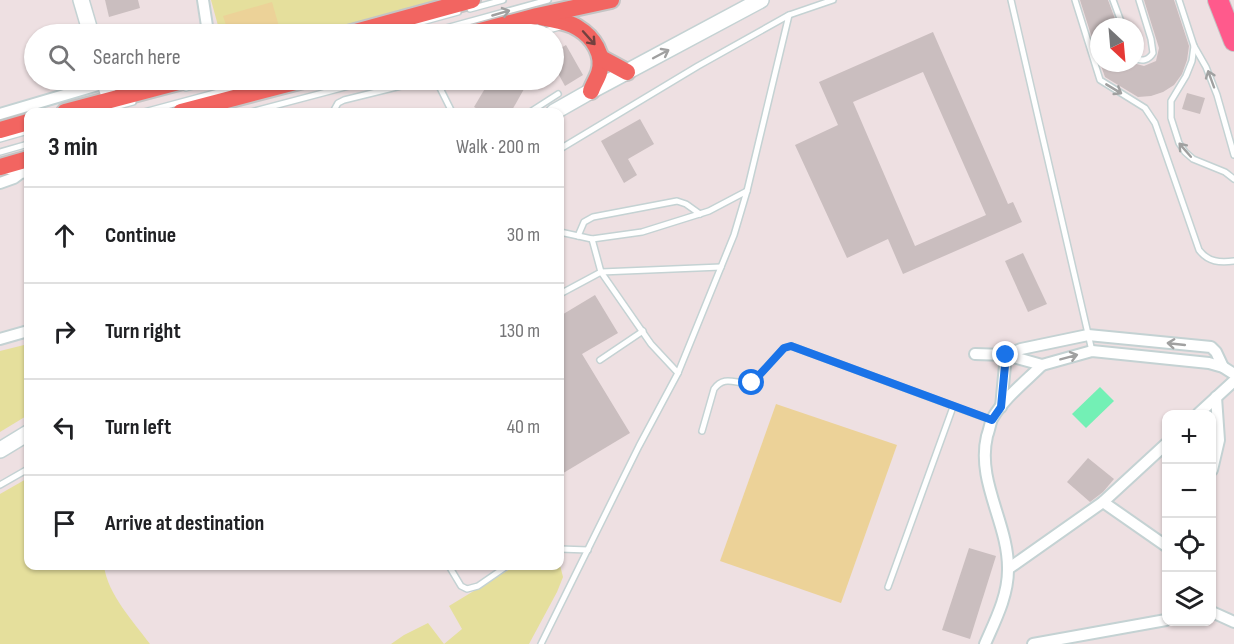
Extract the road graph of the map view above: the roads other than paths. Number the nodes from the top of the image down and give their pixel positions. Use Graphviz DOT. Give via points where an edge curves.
graph roads {
  1 [pos="81,0"];
  2 [pos="472,0"];
  3 [pos="503,0"];
  4 [pos="548,0"];
  5 [pos="610,0"];
  6 [pos="761,0"];
  7 [pos="832,0"];
  8 [pos="1011,0"];
  9 [pos="1075,0"];
  10 [pos="1113,0"];
  11 [pos="1139,0"];
  12 [pos="1179,0"];
  13 [pos="1218,0"];
  14 [pos="207,1"];
  15 [pos="789,15"];
  16 [pos="537,16"];
  17 [pos="1120,18"];
  18 [pos="88,24"];
  19 [pos="207,24"];
  20 [pos="384,24"];
  21 [pos="415,24"];
  22 [pos="460,24"];
  23 [pos="507,24"];
  24 [pos="570,24"];
  25 [pos="564,26"];
  26 [pos="1234,41"];
  27 [pos="1194,46"];
  28 [pos="601,58"];
  29 [pos="1144,59"];
  30 [pos="627,72"];
  31 [pos="76,90"];
  32 [pos="108,90"];
  33 [pos="166,90"];
  34 [pos="226,90"];
  35 [pos="265,90"];
  36 [pos="334,90"];
  37 [pos="388,90"];
  38 [pos="441,90"];
  39 [pos="591,91"];
  40 [pos="558,94"];
  41 [pos="144,99"];
  42 [pos="113,107"];
  43 [pos="159,108"];
  44 [pos="196,108"];
  45 [pos="266,108"];
  46 [pos="335,108"];
  47 [pos="450,108"];
  48 [pos="536,108"];
  49 [pos="561,108"];
  50 [pos="0,114"];
  51 [pos="24,123"];
  52 [pos="0,130"];
  53 [pos="24,132"];
  54 [pos="0,139"];
  55 [pos="24,147"];
  56 [pos="564,147"];
  57 [pos="1234,155"];
  58 [pos="2,162"];
  59 [pos="24,165"];
  60 [pos="24,169"];
  61 [pos="1234,179"];
  62 [pos="0,183"];
  63 [pos="747,191"];
  64 [pos="700,214"];
  65 [pos="564,233"];
  66 [pos="578,237"];
  67 [pos="592,239"];
  68 [pos="1234,261"];
  69 [pos="721,267"];
  70 [pos="601,272"];
  71 [pos="564,292"];
  72 [pos="643,331"];
  73 [pos="24,332"];
  74 [pos="1088,335"];
  75 [pos="0,339"];
  76 [pos="1092,351"];
  77 [pos="975,354"];
  78 [pos="1006,355"];
  79 [pos="600,360"];
  80 [pos="1042,365"];
  81 [pos="1223,367"];
  82 [pos="678,373"];
  83 [pos="1234,374"];
  84 [pos="1234,381"];
  85 [pos="1216,397"];
  86 [pos="953,407"];
  87 [pos="1001,407"];
  88 [pos="1202,410"];
  89 [pos="992,420"];
  90 [pos="702,431"];
  91 [pos="24,435"];
  92 [pos="1162,449"];
  93 [pos="0,450"];
  94 [pos="1213,464"];
  95 [pos="24,471"];
  96 [pos="0,485"];
  97 [pos="1103,502"];
  98 [pos="1162,543"];
  99 [pos="564,549"];
  100 [pos="588,550"];
  101 [pos="1008,569"];
  102 [pos="452,570"];
  103 [pos="501,570"];
  104 [pos="888,588"];
  105 [pos="1216,614"];
  106 [pos="1162,621"];
  107 [pos="1234,622"];
  108 [pos="541,644"];
  109 [pos="986,644"];
  110 [pos="1033,644"];
  1 -- 18 [label="main road"];
  2 -- 20 [label="main road"];
  3 -- 21 [label="lane"];
  22 -- 4 [label="lane, one-way"];
  5 -- 16 [label="main road"];
  30 -- 6 [label="main road, one-way"];
  7 -- 15 [label="lane"];
  8 -- 74 [label="lane"];
  9 -- 68 [label="lane, one-way" via="1100,80 1144,108 1155,123 1199,250 1216,261"];
  10 -- 17 [label="lane"];
  11 -- 29 [label="lane" via="1153,52"];
  12 -- 27 [label="lane"];
  13 -- 26 [label="highway"];
  14 -- 19 [label="street"];
  15 -- 56 [label="lane"];
  15 -- 63 [label="lane"];
  16 -- 23 [label="main road"];
  16 -- 24 [label="main road"];
  24 -- 25 [label="lane"];
  24 -- 28 [label="main road, one-way" via="590,38"];
  57 -- 27 [label="lane, one-way" via="1213,86"];
  61 -- 27 [label="lane, one-way" via="1185,152 1171,118 1171,101 1189,69"];
  28 -- 30 [label="main road"];
  28 -- 39 [label="main road" via="600,72"];
  30 -- 39 [label="main road"];
  31 -- 50 [label="street"];
  32 -- 42 [label="main road"];
  33 -- 42 [label="main road"];
  34 -- 43 [label="lane"];
  35 -- 44 [label="main road"];
  36 -- 45 [label="lane"];
  37 -- 46 [label="lane" via="344,100"];
  38 -- 47 [label="lane"];
  39 -- 49 [label="main road"];
  40 -- 48 [label="lane"];
  41 -- 42 [label="lane"];
  51 -- 52 [label="main road"];
  53 -- 54 [label="lane"];
  55 -- 58 [label="lane"];
  58 -- 59 [label="main road"];
  60 -- 62 [label="street"];
  63 -- 64 [label="lane"];
  63 -- 69 [label="lane"];
  64 -- 66 [label="lane" via="677,201 593,217 584,222"];
  64 -- 67 [label="lane" via="650,230"];
  65 -- 66 [label="lane"];
  66 -- 67 [label="lane"];
  67 -- 70 [label="lane"];
  69 -- 70 [label="lane"];
  69 -- 82 [label="lane"];
  70 -- 71 [label="lane"];
  70 -- 72 [label="lane"];
  72 -- 79 [label="lane"];
  72 -- 82 [label="lane"];
  73 -- 75 [label="street"];
  74 -- 76 [label="lane"];
  74 -- 78 [label="street"];
  81 -- 74 [label="street, one-way" via="1211,347"];
  80 -- 76 [label="street, one-way"];
  76 -- 81 [label="street"];
  77 -- 78 [label="street"];
  78 -- 80 [label="street"];
  78 -- 87 [label="street"];
  80 -- 87 [label="street"];
  81 -- 83 [label="street"];
  82 -- 100 [label="lane"];
  84 -- 85 [label="street"];
  85 -- 88 [label="street"];
  85 -- 94 [label="street" via="1219,440"];
  86 -- 89 [label="lane"];
  86 -- 90 [label="lane" via="791,346 784,348 752,383 731,380 718,384"];
  86 -- 104 [label="lane"];
  87 -- 89 [label="street"];
  89 -- 101 [label="street" via="985,463"];
  91 -- 93 [label="main road"];
  92 -- 97 [label="street"];
  95 -- 96 [label="lane"];
  97 -- 98 [label="street"];
  97 -- 101 [label="street"];
  99 -- 100 [label="lane"];
  100 -- 108 [label="lane"];
  101 -- 109 [label="street" via="1006,590"];
  102 -- 103 [label="lane" via="467,589"];
  105 -- 107 [label="street"];
  106 -- 110 [label="street"];
}
